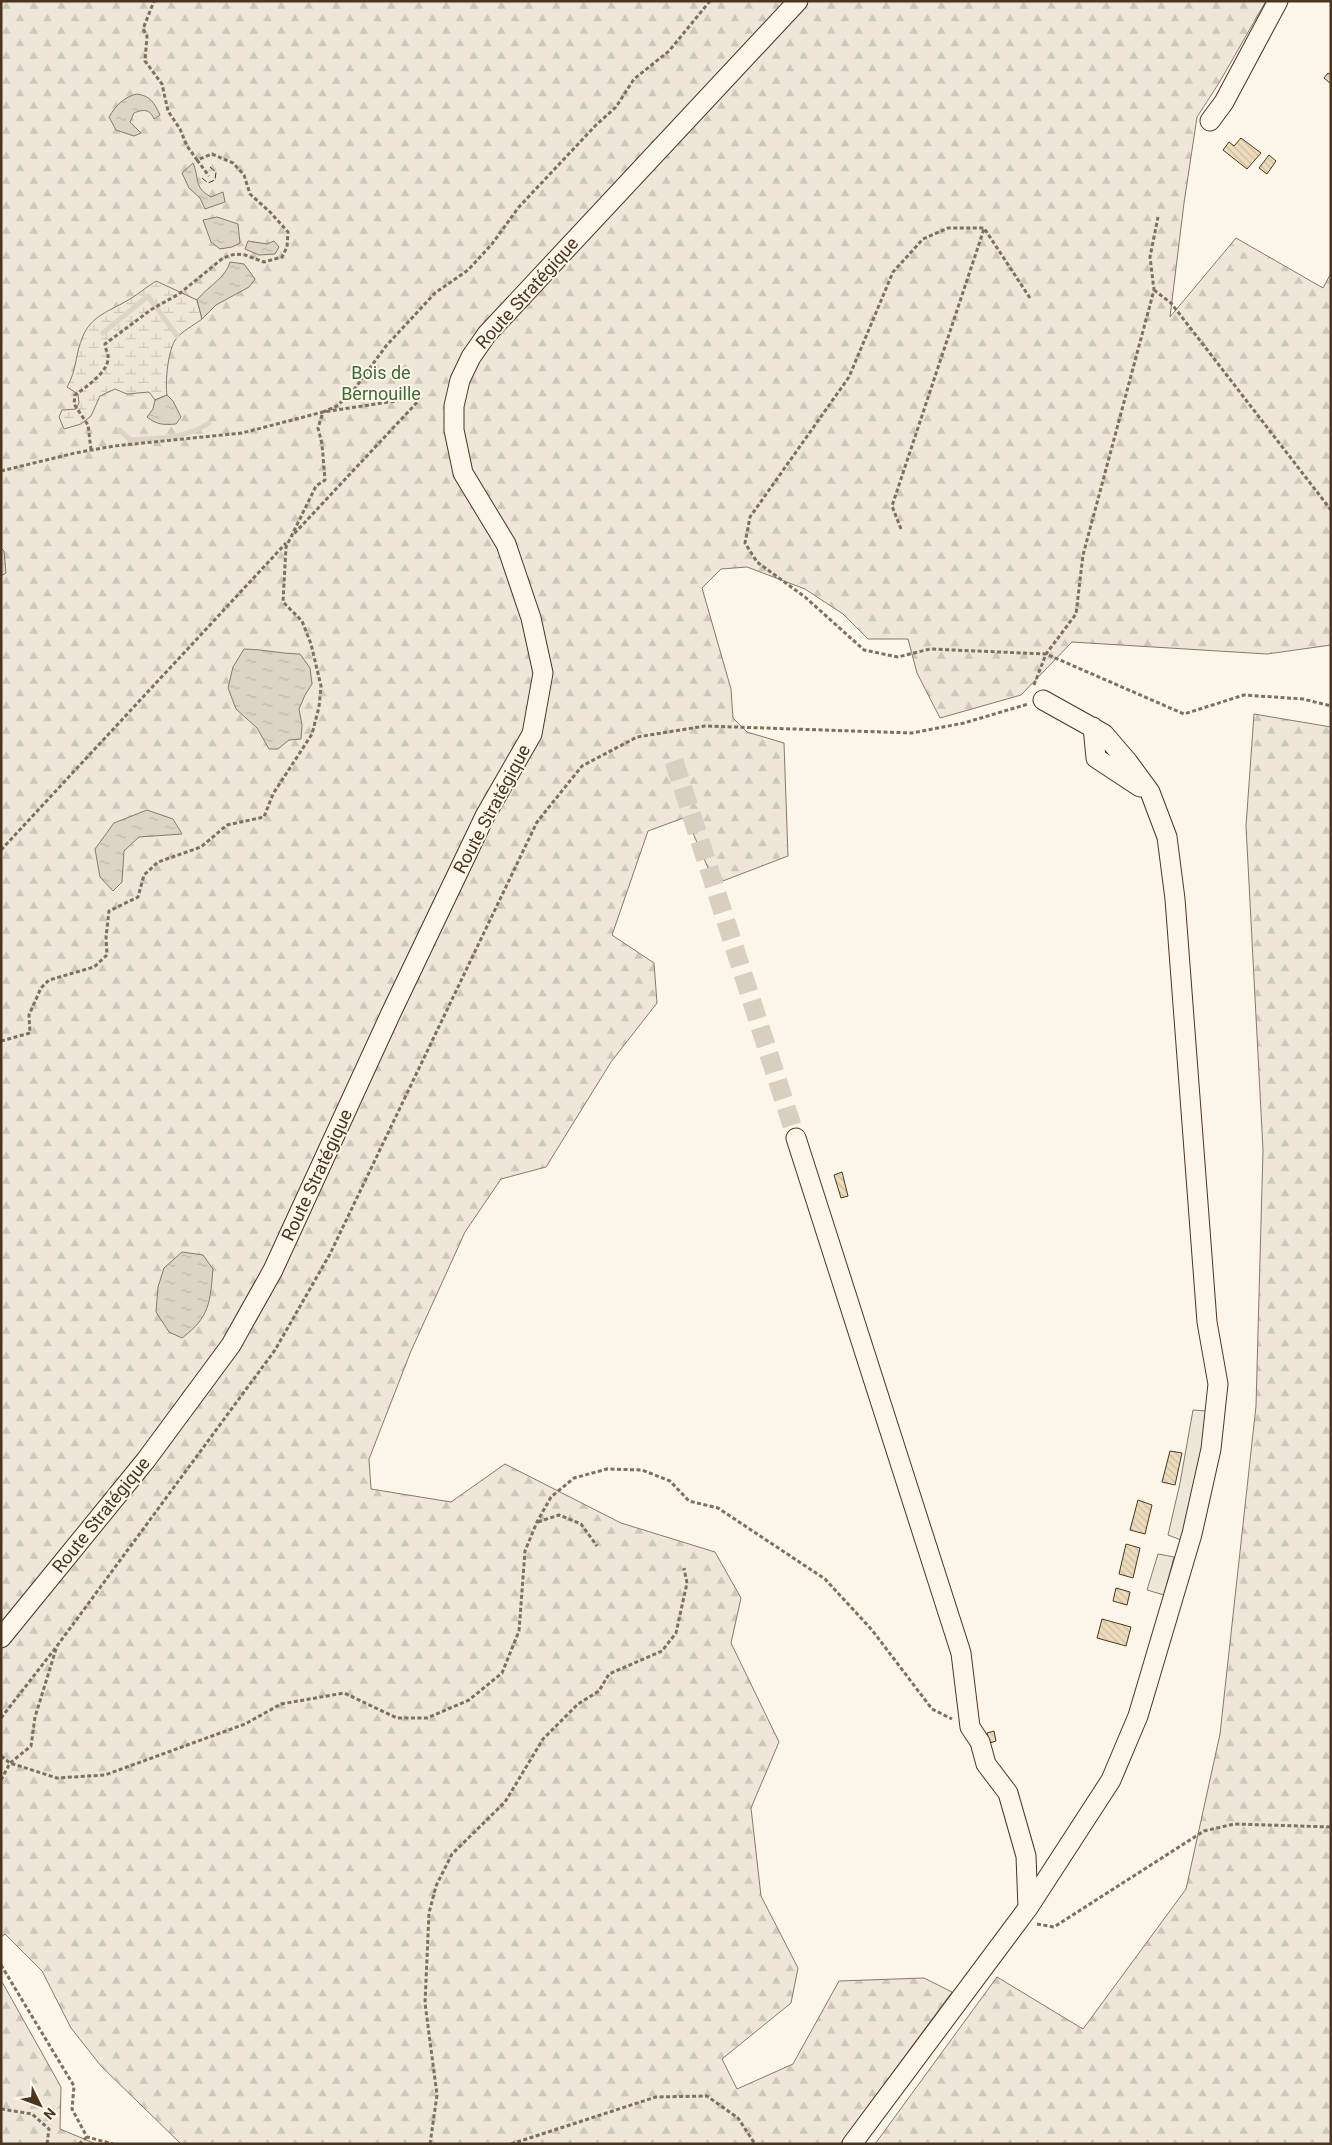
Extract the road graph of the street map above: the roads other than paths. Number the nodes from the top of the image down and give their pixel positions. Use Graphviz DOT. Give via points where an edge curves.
graph roads {
  1 [pos="798,1"];
  2 [pos="1278,1"];
  3 [pos="1210,121"];
  4 [pos="1044,700"];
  5 [pos="796,1138"];
  6 [pos="1,1638"];
  7 [pos="1023,1914"];
  8 [pos="852,2144"];
  1 -- 6 [label="street, Route Stratégique" via="487,334 460,380 454,406 454,430 461,466 506,544 531,618 543,673 532,734 485,816 273,1270 231,1345 146,1460"];
  2 -- 3 [label="street" via="1224,102"];
  4 -- 7 [label="street" via="1104,734 1150,792 1168,838 1207,1322 1218,1384 1211,1450 1192,1534 1138,1716 1111,1780"];
  5 -- 7 [label="street" via="961,1653 970,1727 980,1742 986,1764 1008,1793 1026,1856"];
  7 -- 8 [label="street"];
}
